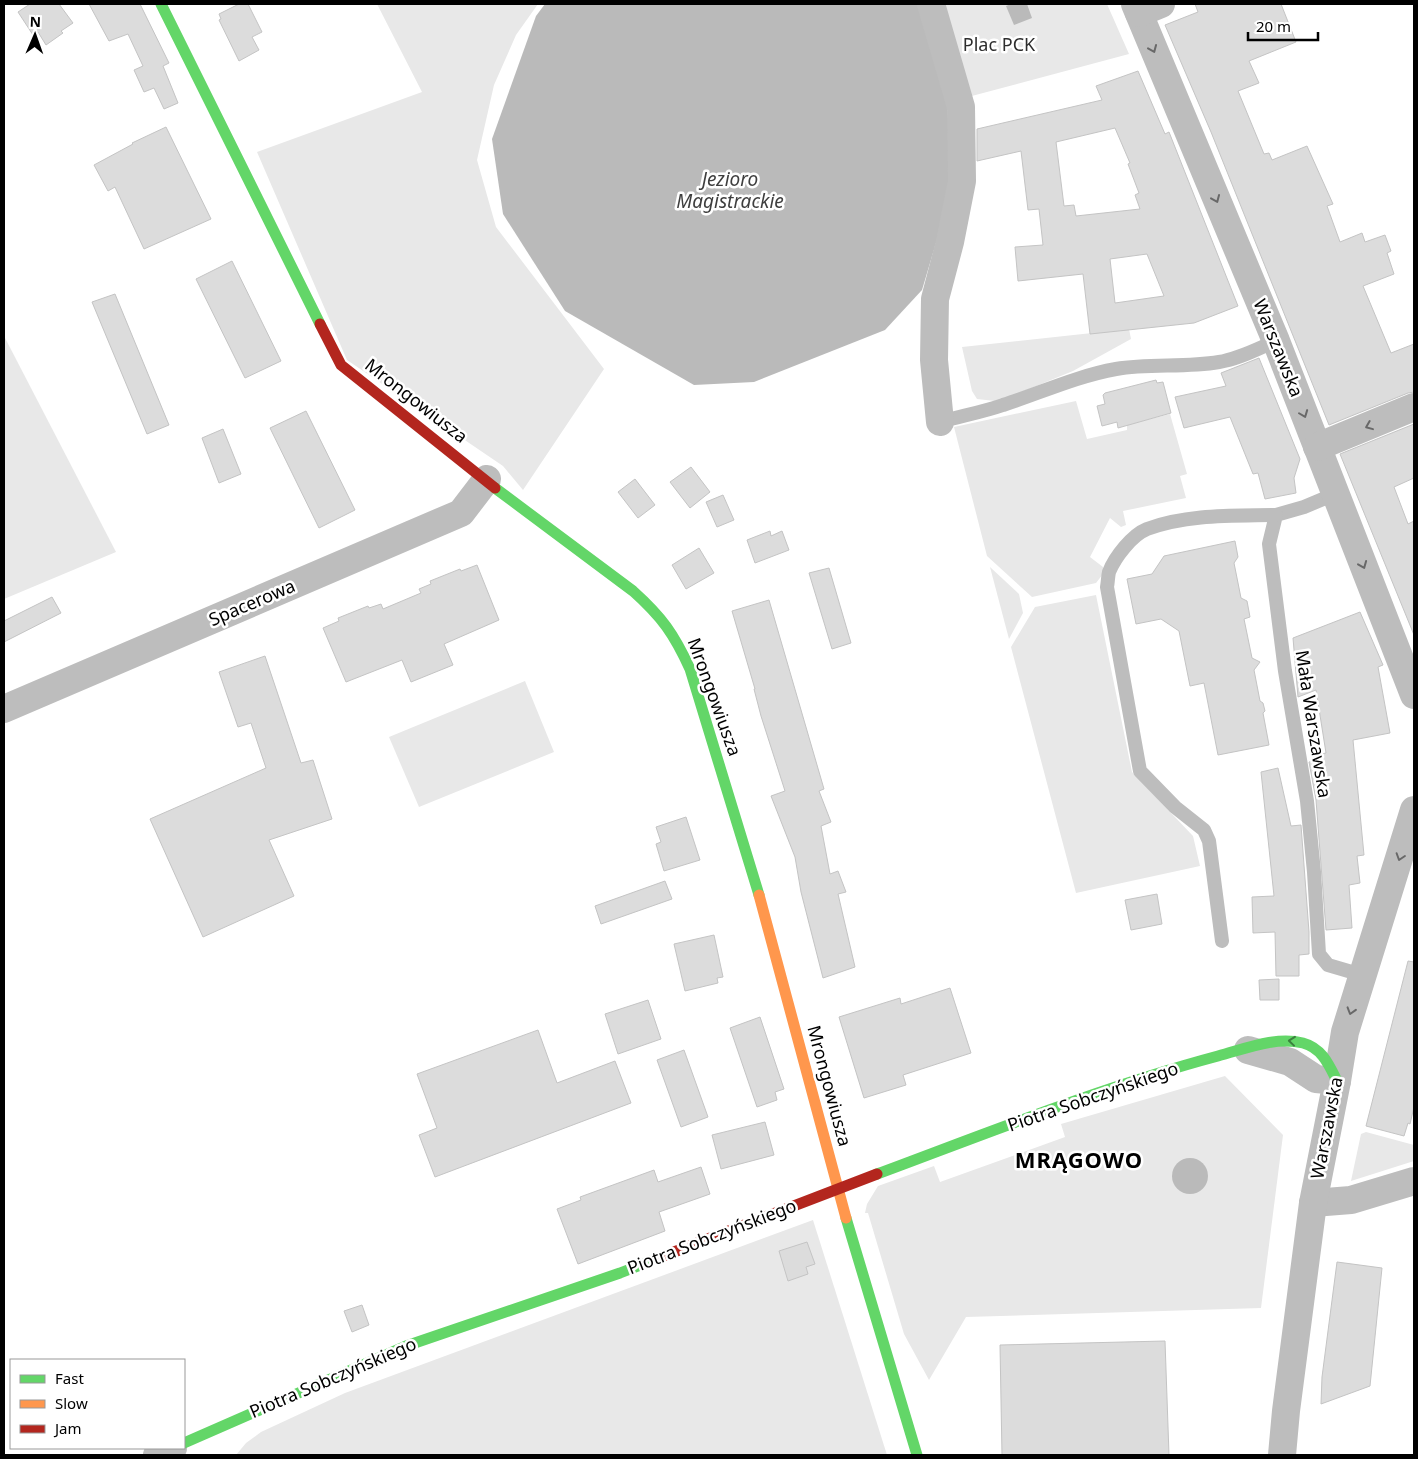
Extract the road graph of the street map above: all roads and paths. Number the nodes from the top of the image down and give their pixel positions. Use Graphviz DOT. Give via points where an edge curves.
graph roads {
  1 [pos="162,4"];
  2 [pos="931,4"];
  3 [pos="1145,7"];
  4 [pos="1276,341"];
  5 [pos="1414,407"];
  6 [pos="940,422"];
  7 [pos="1317,447"];
  8 [pos="487,480"];
  9 [pos="1335,494"];
  10 [pos="1276,514"];
  11 [pos="1414,695"];
  12 [pos="4,709"];
  13 [pos="1414,816"];
  14 [pos="1222,941"];
  15 [pos="1362,975"];
  16 [pos="1248,1050"];
  17 [pos="1337,1081"];
  18 [pos="1414,1181"];
  19 [pos="838,1190"];
  20 [pos="1313,1203"];
  21 [pos="185,1443"];
  22 [pos="171,1449"];
  23 [pos="157,1455"];
  24 [pos="917,1455"];
  25 [pos="1282,1455"];
  1 -- 8 [label="street, Mrongowiusza" via="341,365"];
  2 -- 6 [label="street" via="961,107 962,181 935,300 934,360"];
  3 -- 4 [label="street, Warszawska, one-way"];
  4 -- 6 [label="lane" via="1244,356 1219,362 1116,369"];
  4 -- 7 [label="street, Warszawska, one-way"];
  5 -- 7 [label="street, one-way"];
  7 -- 9 [label="street, Warszawska"];
  8 -- 12 [label="street, Spacerowa" via="461,513"];
  8 -- 19 [label="street, Mrongowiusza" via="633,591 650,606 678,642 696,687 760,897"];
  9 -- 10 [label="lane"];
  9 -- 11 [label="street, Warszawska, one-way"];
  10 -- 14 [label="lane" via="1227,514 1145,530 1123,548 1109,572 1107,587 1140,771 1175,807 1204,830 1209,841"];
  10 -- 15 [label="lane, Mała Warszawska" via="1269,544 1285,671 1308,800 1318,954 1328,965"];
  13 -- 15 [label="street, Warszawska, one-way"];
  15 -- 17 [label="street, Warszawska, one-way" via="1345,1032"];
  16 -- 17 [label="street, Piotra Sobczyńskiego" via="1290,1062 1316,1079"];
  16 -- 19 [label="street, Piotra Sobczyńskiego" via="1176,1068 1110,1090"];
  17 -- 20 [label="street, Warszawska"];
  18 -- 20 [label="street" via="1351,1200"];
  19 -- 21 [label="street, Piotra Sobczyńskiego" via="620,1273 406,1346"];
  19 -- 24 [label="street, Mrongowiusza"];
  20 -- 25 [label="street, Warszawska"];
  22 -- 23 [label="street"];
}
